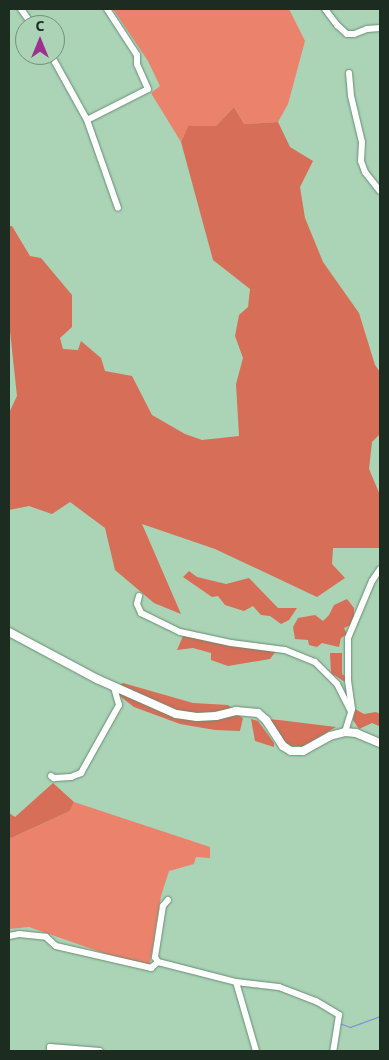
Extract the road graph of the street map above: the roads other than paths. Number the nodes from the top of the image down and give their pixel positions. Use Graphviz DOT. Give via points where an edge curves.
graph roads {
  1 [pos="107,9"];
  2 [pos="325,9"];
  3 [pos="380,28"];
  4 [pos="56,65"];
  5 [pos="350,73"];
  6 [pos="86,120"];
  7 [pos="380,191"];
  8 [pos="118,208"];
  9 [pos="380,569"];
  10 [pos="139,596"];
  11 [pos="9,632"];
  12 [pos="114,687"];
  13 [pos="352,709"];
  14 [pos="345,732"];
  15 [pos="380,744"];
  16 [pos="51,776"];
  17 [pos="168,900"];
  18 [pos="9,936"];
  19 [pos="158,962"];
  20 [pos="236,982"];
  21 [pos="50,1051"];
  22 [pos="100,1051"];
  23 [pos="256,1051"];
  24 [pos="333,1051"];
  1 -- 6 [label="street" via="137,56 137,64 148,89"];
  2 -- 3 [label="street" via="347,34"];
  4 -- 6 [label="street"];
  5 -- 7 [label="street" via="351,96 362,142 361,161 365,172"];
  6 -- 8 [label="street"];
  9 -- 13 [label="street" via="348,638"];
  10 -- 13 [label="street" via="137,604 141,614 180,632 284,650 314,662 338,684"];
  11 -- 12 [label="street"];
  12 -- 14 [label="street" via="176,714 197,717 236,711 258,713 283,746 291,751 303,751 330,736"];
  12 -- 16 [label="street" via="119,705 81,773 71,777"];
  13 -- 14 [label="street"];
  14 -- 15 [label="street" via="356,733"];
  17 -- 19 [label="street" via="163,906"];
  18 -- 19 [label="street" via="46,937 56,946 151,968"];
  19 -- 20 [label="street"];
  20 -- 23 [label="street"];
  20 -- 24 [label="street" via="279,987 316,1001 339,1015"];
  21 -- 22 [label="street" via="50,1047"];
}
